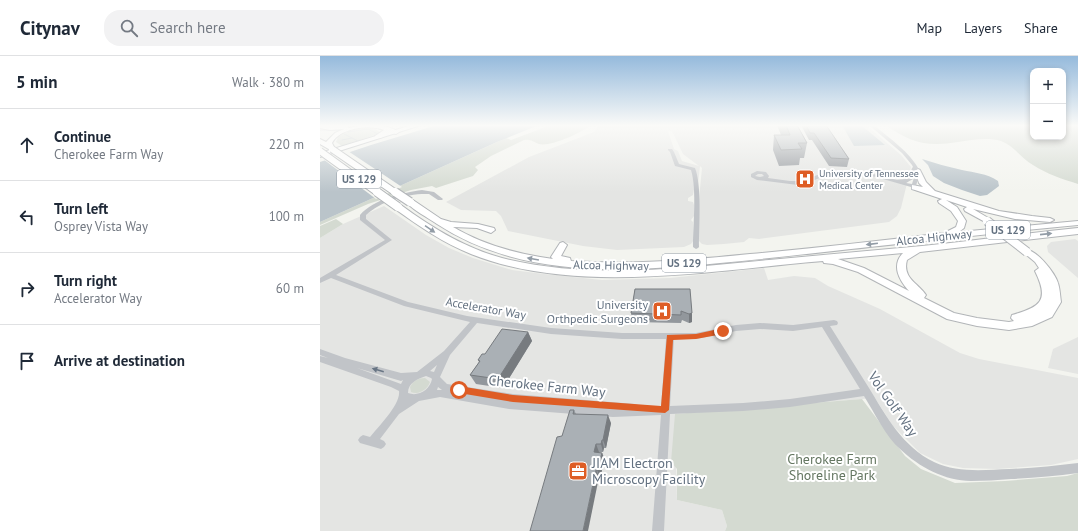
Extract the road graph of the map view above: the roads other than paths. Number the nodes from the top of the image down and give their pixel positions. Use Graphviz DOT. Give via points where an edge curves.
graph roads {
  1 [pos="332,147"];
  2 [pos="346,147"];
  3 [pos="348,147"];
  4 [pos="896,147"];
  5 [pos="670,150"];
  6 [pos="320,151"];
  7 [pos="320,156"];
  8 [pos="913,162"];
  9 [pos="918,171"];
  10 [pos="823,173"];
  11 [pos="766,178"];
  12 [pos="894,180"];
  13 [pos="914,188"];
  14 [pos="924,193"];
  15 [pos="934,193"];
  16 [pos="440,199"];
  17 [pos="413,204"];
  18 [pos="1078,219"];
  19 [pos="984,222"];
  20 [pos="1078,223"];
  21 [pos="491,230"];
  22 [pos="1078,231"];
  23 [pos="938,237"];
  24 [pos="563,245"];
  25 [pos="696,247"];
  26 [pos="928,248"];
  27 [pos="1024,252"];
  28 [pos="683,263"];
  29 [pos="728,266"];
  30 [pos="330,275"];
  31 [pos="320,281"];
  32 [pos="475,321"];
  33 [pos="834,323"];
  34 [pos="825,325"];
  35 [pos="670,337"];
  36 [pos="320,352"];
  37 [pos="447,353"];
  38 [pos="320,359"];
  39 [pos="418,374"];
  40 [pos="437,379"];
  41 [pos="404,392"];
  42 [pos="866,392"];
  43 [pos="420,397"];
  44 [pos="661,410"];
  45 [pos="396,411"];
  46 [pos="372,442"];
  47 [pos="1078,468"];
  48 [pos="658,531"];
  1 -- 17 [label="highway, Alcoa Highway / US 129, bridge"];
  2 -- 7 [label="main road"];
  3 -- 7 [label="main road"];
  4 -- 8 [label="street"];
  5 -- 25 [label="street" via="677,165 693,169 695,173"];
  6 -- 29 [label="highway, Alcoa Highway / US 129, one-way, bridge" via="452,243 484,256 521,265 614,275"];
  8 -- 9 [label="street"];
  8 -- 12 [label="street" via="911,178 904,181"];
  9 -- 13 [label="street"];
  9 -- 15 [label="highway" via="923,182"];
  10 -- 11 [label="street" via="795,183"];
  10 -- 12 [label="street" via="861,173"];
  10 -- 13 [label="street" via="874,179"];
  12 -- 13 [label="street"];
  13 -- 14 [label="highway"];
  13 -- 15 [label="highway"];
  14 -- 19 [label="highway" via="962,208"];
  14 -- 23 [label="highway" via="953,207 962,221 960,228"];
  15 -- 18 [label="highway" via="981,210 1014,217 1044,220"];
  15 -- 19 [label="highway" via="965,207"];
  16 -- 30 [label="street" via="432,193 413,193 364,213 363,220 389,240"];
  17 -- 21 [label="highway" via="450,224 478,226"];
  28 -- 17 [label="highway, Alcoa Highway / US 129, one-way" via="594,266 520,256 478,244 454,232"];
  19 -- 27 [label="highway"];
  20 -- 23 [label="highway, Alcoa Highway / US 129"];
  26 -- 22 [label="highway, Alcoa Highway / US 129, one-way"];
  23 -- 28 [label="highway, Alcoa Highway / US 129, one-way"];
  24 -- 28 [label="highway" via="558,251 557,258 594,263"];
  26 -- 27 [label="highway" via="912,252 904,258 901,268 912,289 952,311 1005,320 1040,310 1048,299 1046,280"];
  26 -- 29 [label="highway, Alcoa Highway / US 129"];
  27 -- 29 [label="highway" via="1038,260 1053,282 1056,302 1048,314 1032,322 1009,326 951,316 861,270 834,261"];
  30 -- 31 [label="street"];
  30 -- 32 [label="street, Accelerator Way" via="407,304"];
  32 -- 35 [label="street, Accelerator Way" via="551,331"];
  32 -- 37 [label="street"];
  33 -- 34 [label="street, Accelerator Way"];
  34 -- 35 [label="street, Accelerator Way" via="793,328 748,327 696,336"];
  34 -- 42 [label="street, Vol Golf Way"];
  35 -- 44 [label="street"];
  39 -- 36 [label="street, one-way" via="401,377"];
  37 -- 39 [label="street"];
  37 -- 40 [label="street"];
  38 -- 41 [label="street" via="394,384"];
  39 -- 40 [label="street, Cherokee Farm Way" via="430,373"];
  39 -- 41 [label="street" via="408,382"];
  40 -- 43 [label="street" via="432,389"];
  40 -- 44 [label="street, Cherokee Farm Way" via="445,387 513,398"];
  41 -- 43 [label="street" via="412,399"];
  41 -- 45 [label="street"];
  42 -- 44 [label="street, Cherokee Farm Way" via="743,407"];
  42 -- 47 [label="street, Vol Golf Way" via="902,444 914,456 931,466 970,476"];
  43 -- 44 [label="street, Cherokee Farm Way" via="440,393 509,405 613,413"];
  43 -- 45 [label="street"];
  44 -- 48 [label="street"];
  45 -- 46 [label="street"];
}
